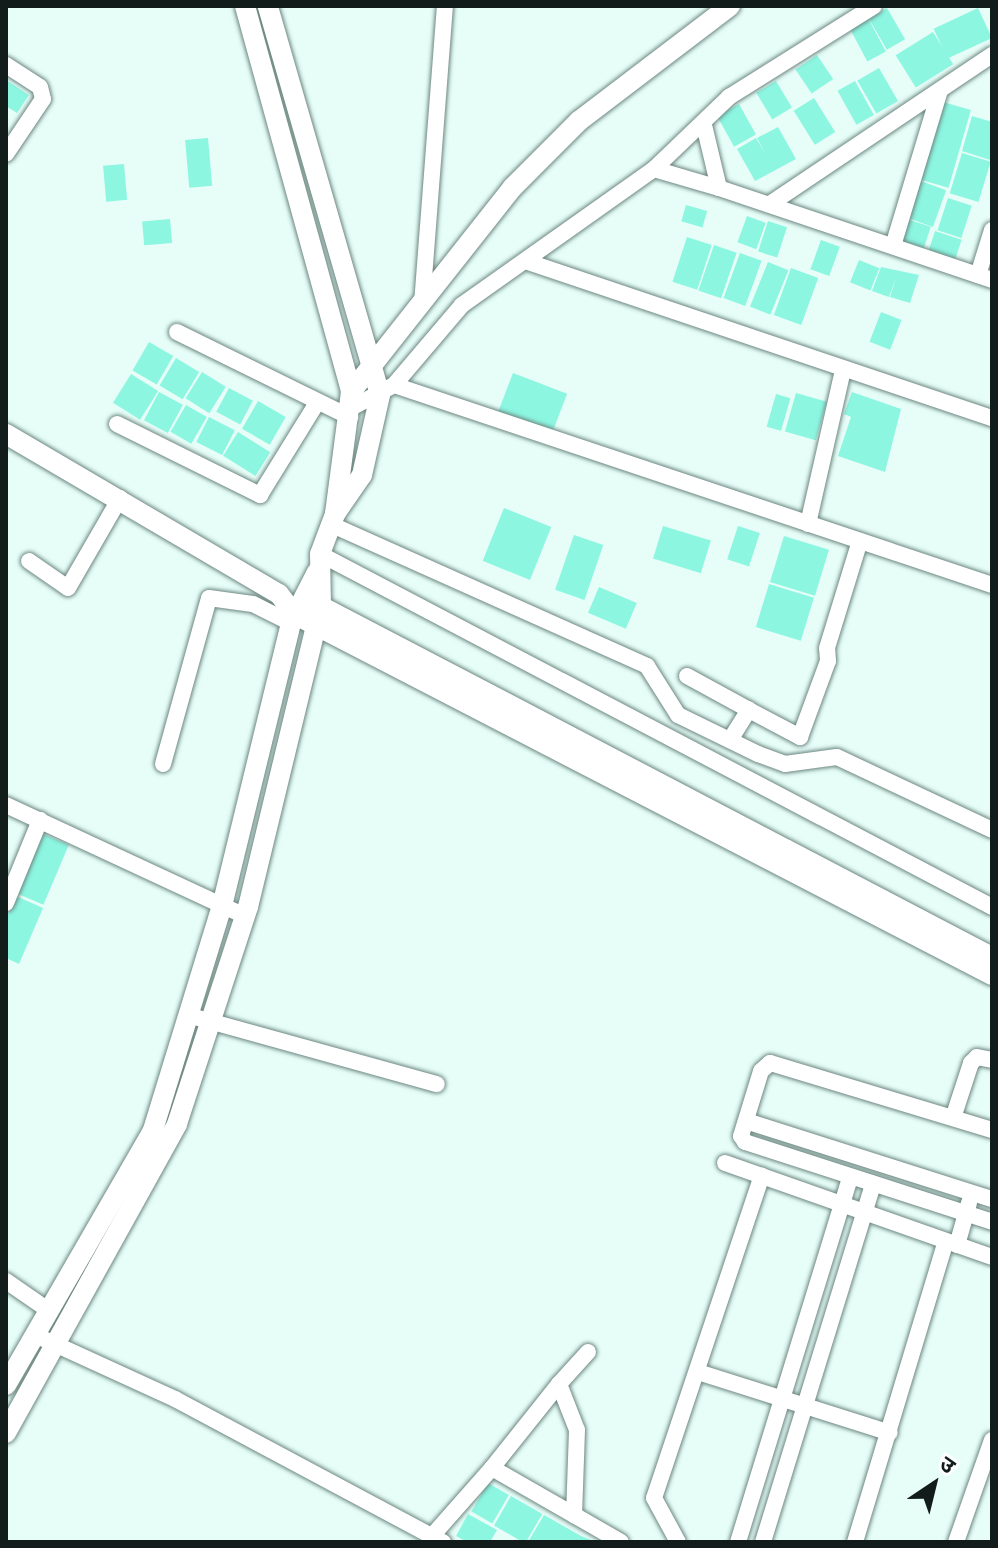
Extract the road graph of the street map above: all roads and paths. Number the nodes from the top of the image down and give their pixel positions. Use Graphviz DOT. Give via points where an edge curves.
graph roads {
  1 [pos="245,6"];
  2 [pos="268,6"];
  3 [pos="445,6"];
  4 [pos="730,6"];
  5 [pos="874,6"];
  6 [pos="992,55"];
  7 [pos="6,65"];
  8 [pos="940,90"];
  9 [pos="704,125"];
  10 [pos="6,154"];
  11 [pos="654,169"];
  12 [pos="719,188"];
  13 [pos="770,204"];
  14 [pos="992,230"];
  15 [pos="893,246"];
  16 [pos="528,262"];
  17 [pos="985,278"];
  18 [pos="422,304"];
  19 [pos="177,332"];
  20 [pos="375,363"];
  21 [pos="843,370"];
  22 [pos="387,390"];
  23 [pos="318,401"];
  24 [pos="351,406"];
  25 [pos="992,418"];
  26 [pos="117,424"];
  27 [pos="6,434"];
  28 [pos="120,498"];
  29 [pos="333,519"];
  30 [pos="808,524"];
  31 [pos="860,541"];
  32 [pos="29,561"];
  33 [pos="319,563"];
  34 [pos="992,585"];
  35 [pos="288,608"];
  36 [pos="318,616"];
  37 [pos="687,676"];
  38 [pos="749,710"];
  39 [pos="534,729"];
  40 [pos="726,738"];
  41 [pos="710,760"];
  42 [pos="163,764"];
  43 [pos="6,805"];
  44 [pos="40,820"];
  45 [pos="992,830"];
  46 [pos="6,903"];
  47 [pos="222,906"];
  48 [pos="992,907"];
  49 [pos="245,916"];
  50 [pos="992,957"];
  51 [pos="992,975"];
  52 [pos="191,1016"];
  53 [pos="213,1022"];
  54 [pos="992,1060"];
  55 [pos="437,1084"];
  56 [pos="953,1118"];
  57 [pos="746,1121"];
  58 [pos="992,1130"];
  59 [pos="725,1163"];
  60 [pos="762,1176"];
  61 [pos="850,1177"];
  62 [pos="873,1184"];
  63 [pos="972,1194"];
  64 [pos="992,1199"];
  65 [pos="843,1204"];
  66 [pos="866,1213"];
  67 [pos="966,1214"];
  68 [pos="992,1222"];
  69 [pos="952,1243"];
  70 [pos="992,1257"];
  71 [pos="6,1281"];
  72 [pos="48,1310"];
  73 [pos="36,1334"];
  74 [pos="57,1347"];
  75 [pos="588,1352"];
  76 [pos="698,1372"];
  77 [pos="559,1384"];
  78 [pos="6,1385"];
  79 [pos="784,1399"];
  80 [pos="806,1407"];
  81 [pos="6,1433"];
  82 [pos="890,1433"];
  83 [pos="992,1440"];
  84 [pos="492,1468"];
  85 [pos="574,1515"];
  86 [pos="437,1540"];
  87 [pos="621,1542"];
  88 [pos="678,1542"];
  89 [pos="738,1542"];
  90 [pos="763,1542"];
  91 [pos="855,1542"];
  92 [pos="956,1542"];
  1 -- 24 [label="street"];
  2 -- 20 [label="street"];
  3 -- 18 [label="street"];
  4 -- 18 [label="street" via="579,121 513,187"];
  5 -- 9 [label="street" via="729,97"];
  6 -- 8 [label="street"];
  7 -- 10 [label="street" via="40,87 43,99"];
  8 -- 13 [label="street"];
  8 -- 15 [label="street"];
  9 -- 11 [label="street"];
  9 -- 12 [label="street"];
  11 -- 12 [label="street"];
  11 -- 16 [label="street"];
  12 -- 13 [label="street"];
  13 -- 15 [label="street"];
  14 -- 17 [label="street"];
  15 -- 17 [label="street"];
  16 -- 21 [label="street"];
  16 -- 22 [label="street" via="462,305"];
  18 -- 20 [label="street"];
  19 -- 23 [label="street"];
  20 -- 22 [label="street"];
  20 -- 24 [label="street"];
  21 -- 25 [label="street"];
  21 -- 30 [label="street"];
  22 -- 24 [label="street"];
  22 -- 29 [label="street" via="362,475"];
  22 -- 30 [label="street"];
  23 -- 24 [label="street"];
  23 -- 26 [label="street" via="260,495"];
  24 -- 29 [label="street" via="337,466"];
  27 -- 28 [label="street"];
  28 -- 32 [label="street" via="68,588"];
  28 -- 35 [label="street"];
  29 -- 33 [label="street"];
  29 -- 40 [label="street" via="647,666 678,715"];
  30 -- 31 [label="street"];
  31 -- 34 [label="street"];
  31 -- 38 [label="street" via="827,648 828,661 800,737"];
  33 -- 35 [label="street"];
  33 -- 36 [label="street"];
  33 -- 41 [label="street"];
  35 -- 36 [label="street"];
  35 -- 42 [label="street" via="209,598"];
  35 -- 47 [label="street"];
  36 -- 39 [label="street"];
  36 -- 49 [label="street"];
  37 -- 38 [label="street"];
  38 -- 40 [label="street"];
  39 -- 50 [label="street"];
  39 -- 51 [label="street"];
  40 -- 41 [label="street"];
  40 -- 45 [label="street" via="785,764 828,756 848,760"];
  41 -- 48 [label="street"];
  43 -- 44 [label="street"];
  44 -- 46 [label="street"];
  44 -- 47 [label="street"];
  47 -- 49 [label="street"];
  47 -- 52 [label="street"];
  49 -- 53 [label="street"];
  52 -- 53 [label="street"];
  52 -- 72 [label="street" via="153,1130"];
  53 -- 55 [label="street"];
  53 -- 74 [label="street" via="171,1140"];
  54 -- 56 [label="street" via="977,1057 971,1063"];
  56 -- 57 [label="street" via="770,1063 761,1071"];
  56 -- 58 [label="street"];
  57 -- 61 [label="street" via="745,1142"];
  57 -- 63 [label="street"];
  59 -- 60 [label="street"];
  60 -- 65 [label="street"];
  60 -- 76 [label="street"];
  61 -- 62 [label="street"];
  61 -- 65 [label="street"];
  62 -- 66 [label="street"];
  62 -- 67 [label="street"];
  63 -- 64 [label="street"];
  63 -- 67 [label="street"];
  65 -- 66 [label="street"];
  65 -- 79 [label="street"];
  66 -- 69 [label="street"];
  66 -- 80 [label="street"];
  67 -- 68 [label="street"];
  67 -- 69 [label="street"];
  69 -- 70 [label="street"];
  69 -- 82 [label="street"];
  71 -- 72 [label="street"];
  72 -- 73 [label="street"];
  73 -- 74 [label="street"];
  73 -- 78 [label="street"];
  74 -- 81 [label="street"];
  74 -- 86 [label="street" via="175,1399"];
  75 -- 77 [label="street"];
  76 -- 79 [label="street"];
  76 -- 88 [label="street" via="654,1498"];
  77 -- 84 [label="street"];
  77 -- 85 [label="street" via="577,1430"];
  79 -- 80 [label="street"];
  79 -- 89 [label="street"];
  80 -- 82 [label="street"];
  80 -- 90 [label="street"];
  82 -- 91 [label="street"];
  83 -- 92 [label="street"];
  84 -- 85 [label="street"];
  84 -- 86 [label="street"];
  85 -- 87 [label="street"];
}
